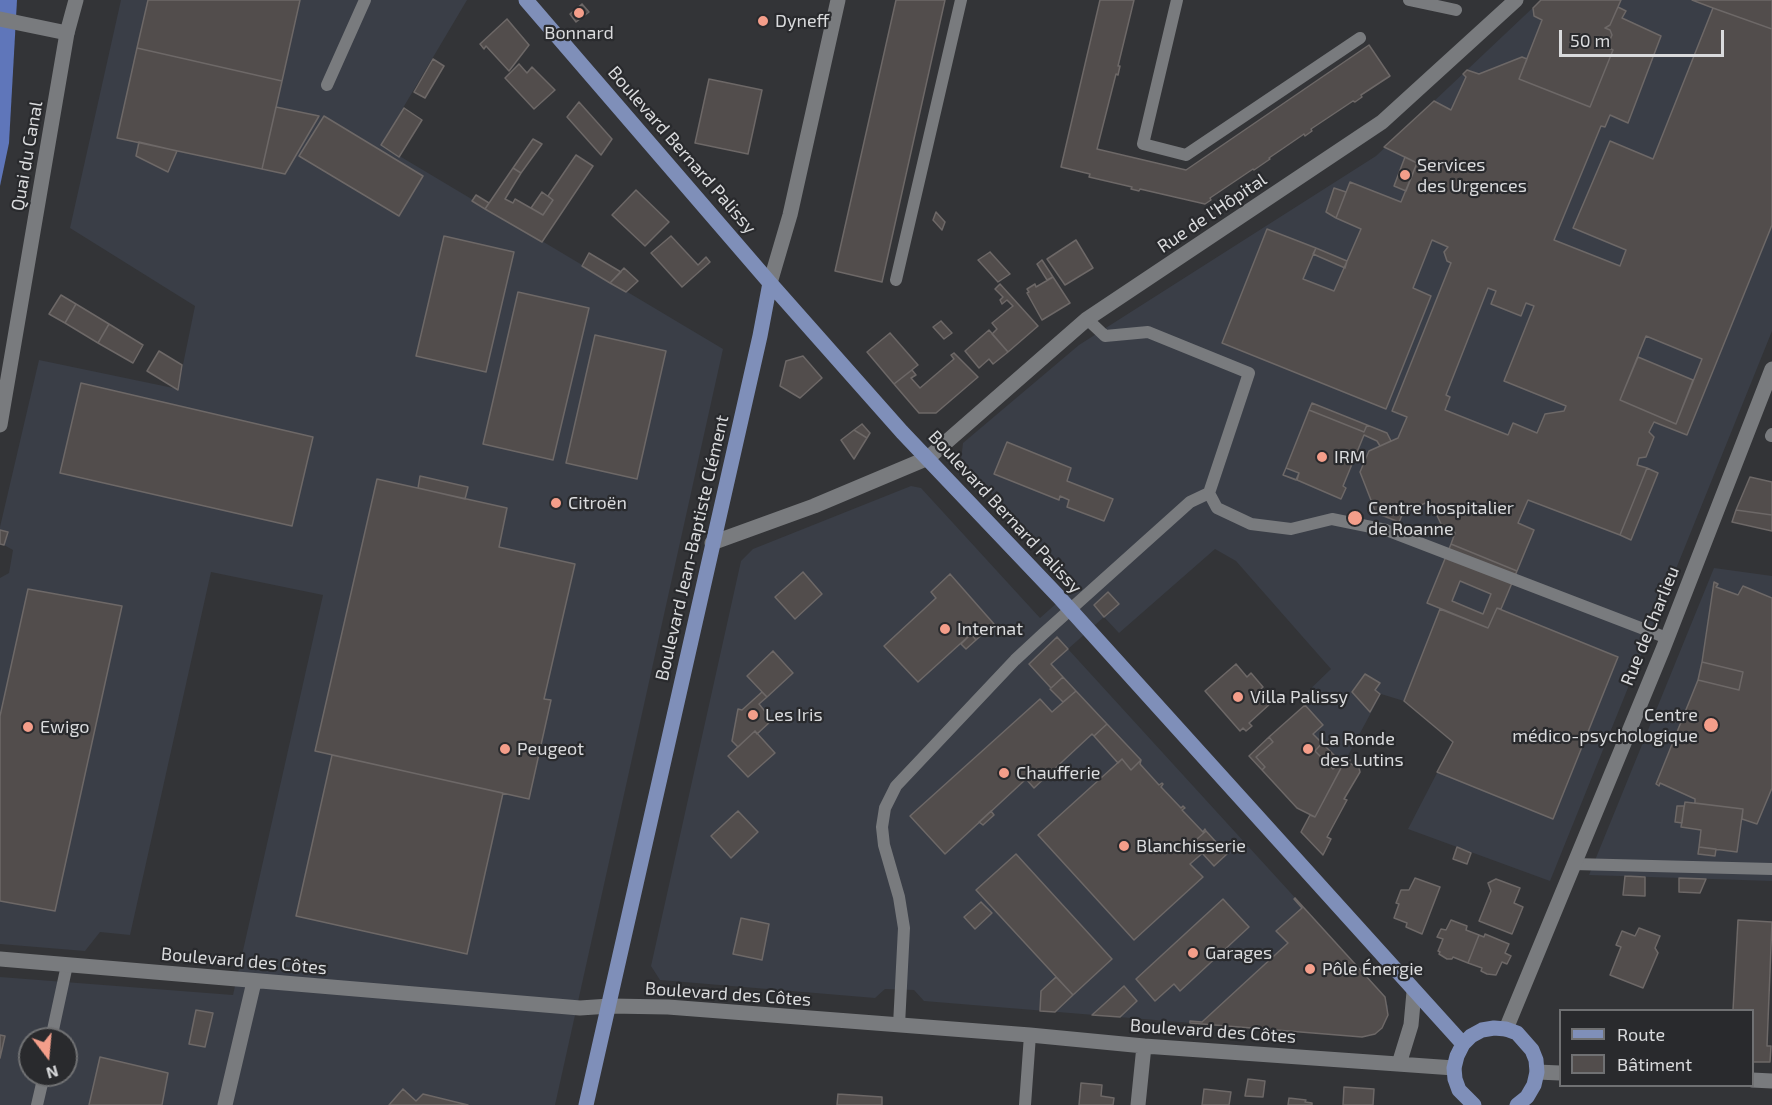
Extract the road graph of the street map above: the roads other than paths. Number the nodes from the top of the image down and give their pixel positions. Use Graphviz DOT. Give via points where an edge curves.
graph roads {
  1 [pos="76,0"];
  2 [pos="365,0"];
  3 [pos="526,0"];
  4 [pos="838,0"];
  5 [pos="961,0"];
  6 [pos="1177,0"];
  7 [pos="1409,0"];
  8 [pos="1516,0"];
  9 [pos="1456,10"];
  10 [pos="0,19"];
  11 [pos="67,33"];
  12 [pos="1360,38"];
  13 [pos="327,85"];
  14 [pos="896,280"];
  15 [pos="770,283"];
  16 [pos="1087,320"];
  17 [pos="1772,369"];
  18 [pos="0,425"];
  19 [pos="928,458"];
  20 [pos="1209,493"];
  21 [pos="712,543"];
  22 [pos="1667,638"];
  23 [pos="1573,864"];
  24 [pos="1772,869"];
  25 [pos="0,959"];
  26 [pos="67,965"];
  27 [pos="254,982"];
  28 [pos="1414,992"];
  29 [pos="610,1006"];
  30 [pos="899,1025"];
  31 [pos="54,1027"];
  32 [pos="1506,1029"];
  33 [pos="1030,1035"];
  34 [pos="1463,1044"];
  35 [pos="1144,1046"];
  36 [pos="1399,1064"];
  37 [pos="1454,1068"];
  38 [pos="1537,1071"];
  39 [pos="1559,1073"];
  40 [pos="1754,1080"];
  41 [pos="1772,1081"];
  42 [pos="41,1087"];
  43 [pos="37,1105"];
  44 [pos="225,1105"];
  45 [pos="586,1105"];
  46 [pos="1025,1105"];
  47 [pos="1138,1105"];
  48 [pos="1474,1105"];
  49 [pos="1517,1105"];
  1 -- 11 [label="street, Quai du Canal"];
  2 -- 13 [label="lane"];
  3 -- 15 [label="main road, Boulevard Bernard Palissy"];
  4 -- 15 [label="street, Boulevard Jean-Baptiste Clément" via="790,215"];
  5 -- 14 [label="lane"];
  6 -- 12 [label="lane" via="1143,144 1186,155"];
  7 -- 9 [label="lane"];
  8 -- 16 [label="street, Rue de l'Hôpital" via="1382,122"];
  10 -- 11 [label="street"];
  11 -- 18 [label="street, Quai du Canal"];
  15 -- 19 [label="main road, Boulevard Bernard Palissy"];
  15 -- 21 [label="main road, Boulevard Jean-Baptiste Clément"];
  16 -- 19 [label="street, Rue de l'Hôpital"];
  16 -- 20 [label="lane" via="1105,336 1148,332 1249,373"];
  17 -- 22 [label="street, Rue de Charlieu"];
  19 -- 21 [label="street, Rue de l'Hôpital" via="814,507"];
  19 -- 28 [label="main road, Boulevard Bernard Palissy" via="1058,596"];
  20 -- 22 [label="lane" via="1217,508 1251,524 1291,529 1332,519 1386,530"];
  20 -- 30 [label="lane" via="1190,502 1015,660 897,786 885,808 882,827 904,928"];
  21 -- 29 [label="main road, Boulevard Jean-Baptiste Clément"];
  22 -- 23 [label="street, Rue de Charlieu"];
  23 -- 24 [label="lane"];
  23 -- 32 [label="street, Rue de Charlieu"];
  25 -- 26 [label="street, Boulevard des Côtes"];
  26 -- 27 [label="street, Boulevard des Côtes"];
  26 -- 31 [label="lane"];
  27 -- 29 [label="street, Boulevard des Côtes" via="580,1008"];
  27 -- 44 [label="street"];
  28 -- 34 [label="main road, Boulevard Bernard Palissy"];
  28 -- 36 [label="street" via="1411,1025"];
  29 -- 30 [label="street, Boulevard des Côtes"];
  29 -- 45 [label="main road, Boulevard Jean-Baptiste Clément"];
  30 -- 33 [label="street, Boulevard des Côtes"];
  32 -- 34 [label="main road" via="1482,1030"];
  32 -- 38 [label="main road" via="1517,1033 1533,1050"];
  33 -- 35 [label="street, Boulevard des Côtes"];
  33 -- 46 [label="lane"];
  34 -- 37 [label="main road"];
  35 -- 36 [label="street, Boulevard des Côtes"];
  35 -- 47 [label="street"];
  36 -- 37 [label="street, Boulevard des Côtes"];
  37 -- 48 [label="main road" via="1459,1090"];
  38 -- 39 [label="street"];
  38 -- 49 [label="main road" via="1531,1091"];
  40 -- 41 [label="street"];
  42 -- 43 [label="lane"];
}
